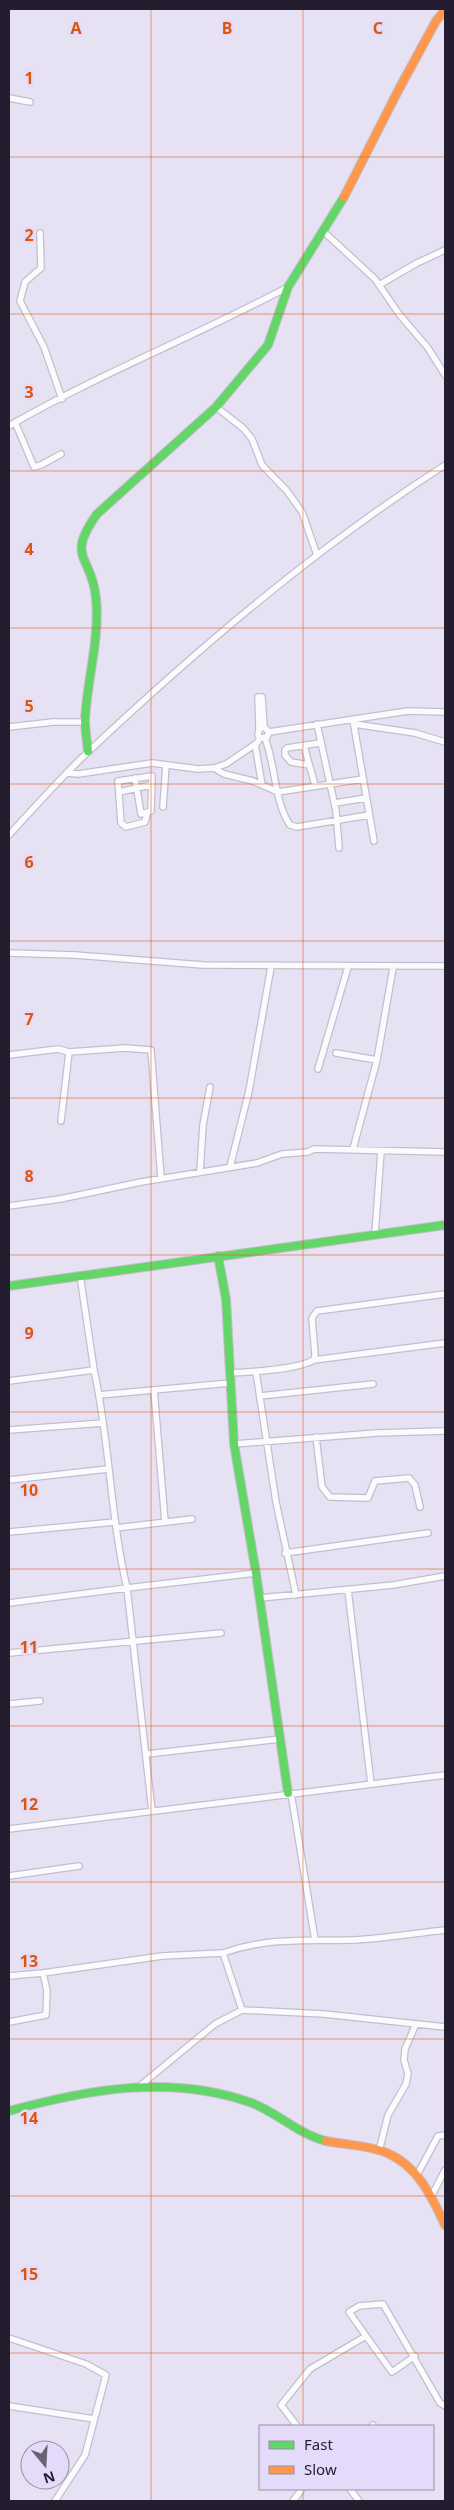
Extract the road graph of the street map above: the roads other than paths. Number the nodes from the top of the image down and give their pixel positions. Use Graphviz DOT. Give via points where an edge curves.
graph roads {
  1 [pos="445,10"];
  2 [pos="9,98"];
  3 [pos="30,102"];
  4 [pos="324,232"];
  5 [pos="40,233"];
  6 [pos="445,250"];
  7 [pos="379,284"];
  8 [pos="288,287"];
  9 [pos="445,375"];
  10 [pos="62,399"];
  11 [pos="216,407"];
  12 [pos="16,422"];
  13 [pos="9,426"];
  14 [pos="61,454"];
  15 [pos="445,465"];
  16 [pos="317,555"];
  17 [pos="260,697"];
  18 [pos="445,712"];
  19 [pos="85,722"];
  20 [pos="353,722"];
  21 [pos="317,724"];
  22 [pos="9,727"];
  23 [pos="261,728"];
  24 [pos="269,732"];
  25 [pos="263,738"];
  26 [pos="445,742"];
  27 [pos="320,743"];
  28 [pos="255,744"];
  29 [pos="304,746"];
  30 [pos="88,752"];
  31 [pos="285,755"];
  32 [pos="272,758"];
  33 [pos="309,764"];
  34 [pos="166,765"];
  35 [pos="214,768"];
  36 [pos="68,773"];
  37 [pos="134,778"];
  38 [pos="163,779"];
  39 [pos="363,779"];
  40 [pos="151,782"];
  41 [pos="329,784"];
  42 [pos="262,785"];
  43 [pos="315,785"];
  44 [pos="135,789"];
  45 [pos="119,792"];
  46 [pos="278,792"];
  47 [pos="366,798"];
  48 [pos="334,803"];
  49 [pos="163,807"];
  50 [pos="147,814"];
  51 [pos="369,815"];
  52 [pos="337,819"];
  53 [pos="9,835"];
  54 [pos="374,841"];
  55 [pos="339,848"];
  56 [pos="9,953"];
  57 [pos="445,966"];
  58 [pos="271,967"];
  59 [pos="348,967"];
  60 [pos="393,968"];
  61 [pos="69,1052"];
  62 [pos="336,1052"];
  63 [pos="9,1055"];
  64 [pos="377,1060"];
  65 [pos="9,1061"];
  66 [pos="318,1069"];
  67 [pos="210,1087"];
  68 [pos="61,1120"];
  69 [pos="353,1149"];
  70 [pos="381,1151"];
  71 [pos="445,1152"];
  72 [pos="230,1167"];
  73 [pos="200,1172"];
  74 [pos="161,1178"];
  75 [pos="9,1206"];
  76 [pos="445,1225"];
  77 [pos="375,1235"];
  78 [pos="218,1256"];
  79 [pos="80,1275"];
  80 [pos="9,1286"];
  81 [pos="445,1294"];
  82 [pos="445,1343"];
  83 [pos="314,1360"];
  84 [pos="94,1370"];
  85 [pos="256,1372"];
  86 [pos="229,1373"];
  87 [pos="9,1381"];
  88 [pos="230,1382"];
  89 [pos="372,1384"];
  90 [pos="154,1390"];
  91 [pos="99,1395"];
  92 [pos="260,1396"];
  93 [pos="103,1423"];
  94 [pos="9,1430"];
  95 [pos="445,1432"];
  96 [pos="316,1437"];
  97 [pos="266,1441"];
  98 [pos="234,1444"];
  99 [pos="108,1469"];
  100 [pos="9,1480"];
  101 [pos="420,1507"];
  102 [pos="192,1520"];
  103 [pos="165,1522"];
  104 [pos="115,1525"];
  105 [pos="9,1532"];
  106 [pos="428,1533"];
  107 [pos="286,1553"];
  108 [pos="256,1572"];
  109 [pos="445,1576"];
  110 [pos="127,1588"];
  111 [pos="348,1590"];
  112 [pos="296,1595"];
  113 [pos="260,1598"];
  114 [pos="9,1604"];
  115 [pos="221,1633"];
  116 [pos="132,1642"];
  117 [pos="9,1654"];
  118 [pos="40,1701"];
  119 [pos="9,1704"];
  120 [pos="280,1739"];
  121 [pos="147,1754"];
  122 [pos="445,1775"];
  123 [pos="371,1784"];
  124 [pos="289,1793"];
  125 [pos="152,1811"];
  126 [pos="9,1829"];
  127 [pos="79,1866"];
  128 [pos="9,1876"];
  129 [pos="445,1930"];
  130 [pos="315,1940"];
  131 [pos="224,1953"];
  132 [pos="43,1973"];
  133 [pos="9,1976"];
  134 [pos="242,2010"];
  135 [pos="9,2022"];
  136 [pos="416,2024"];
  137 [pos="445,2027"];
  138 [pos="141,2085"];
  139 [pos="9,2111"];
  140 [pos="445,2135"];
  141 [pos="379,2152"];
  142 [pos="445,2170"];
  143 [pos="417,2174"];
  144 [pos="431,2197"];
  145 [pos="445,2225"];
  146 [pos="366,2336"];
  147 [pos="9,2338"];
  148 [pos="414,2356"];
  149 [pos="9,2406"];
  150 [pos="445,2406"];
  151 [pos="94,2419"];
  152 [pos="296,2425"];
  153 [pos="301,2490"];
  154 [pos="351,2490"];
  155 [pos="55,2501"];
  156 [pos="293,2501"];
  157 [pos="359,2501"];
  1 -- 4 [label="street" via="410,67 354,182"];
  2 -- 3 [label="street"];
  4 -- 7 [label="street"];
  4 -- 8 [label="street"];
  5 -- 10 [label="street" via="41,268 25,282 20,301 44,347"];
  6 -- 7 [label="street"];
  7 -- 9 [label="street"];
  8 -- 10 [label="street"];
  8 -- 11 [label="street" via="268,345"];
  10 -- 12 [label="street"];
  11 -- 16 [label="street" via="243,428 252,439 262,465 302,512"];
  11 -- 19 [label="street" via="102,509 85,531 80,549 94,579 96,631"];
  12 -- 13 [label="street"];
  12 -- 14 [label="street" via="34,467"];
  15 -- 16 [label="street"];
  16 -- 30 [label="street" via="209,643"];
  17 -- 23 [label="street"];
  18 -- 20 [label="street" via="408,711"];
  19 -- 22 [label="street"];
  19 -- 30 [label="street"];
  20 -- 21 [label="street"];
  20 -- 26 [label="street"];
  20 -- 39 [label="street"];
  21 -- 24 [label="street"];
  21 -- 27 [label="street"];
  23 -- 24 [label="street"];
  23 -- 25 [label="street" via="258,735"];
  24 -- 25 [label="street"];
  25 -- 28 [label="street"];
  25 -- 32 [label="street"];
  27 -- 29 [label="street"];
  27 -- 41 [label="street"];
  28 -- 35 [label="street" via="226,764"];
  28 -- 42 [label="street"];
  29 -- 31 [label="street" via="285,749"];
  29 -- 33 [label="street"];
  30 -- 36 [label="street"];
  31 -- 32 [label="street"];
  31 -- 33 [label="street" via="291,762"];
  32 -- 46 [label="street"];
  33 -- 43 [label="street"];
  34 -- 35 [label="street"];
  34 -- 36 [label="street" via="152,763"];
  34 -- 38 [label="street"];
  35 -- 42 [label="street"];
  36 -- 53 [label="street"];
  37 -- 40 [label="street" via="152,776"];
  37 -- 44 [label="street"];
  37 -- 45 [label="street" via="118,781"];
  38 -- 40 [label="street"];
  38 -- 49 [label="street"];
  39 -- 41 [label="street"];
  39 -- 47 [label="street"];
  40 -- 44 [label="street"];
  40 -- 50 [label="street" via="151,811"];
  41 -- 43 [label="street"];
  41 -- 48 [label="street"];
  42 -- 46 [label="street"];
  43 -- 46 [label="street"];
  44 -- 45 [label="street"];
  44 -- 50 [label="street" via="141,814"];
  45 -- 50 [label="street" via="123,826 145,822"];
  46 -- 52 [label="street" via="281,809 292,827"];
  47 -- 48 [label="street"];
  47 -- 51 [label="street"];
  48 -- 52 [label="street"];
  51 -- 52 [label="street"];
  51 -- 54 [label="street"];
  52 -- 55 [label="street"];
  56 -- 58 [label="street"];
  57 -- 60 [label="street"];
  58 -- 59 [label="street"];
  58 -- 72 [label="street" via="249,1091"];
  59 -- 60 [label="street"];
  59 -- 66 [label="street"];
  60 -- 64 [label="street"];
  61 -- 63 [label="street" via="58,1049"];
  61 -- 68 [label="street"];
  61 -- 74 [label="street" via="125,1048 151,1050"];
  62 -- 64 [label="street"];
  63 -- 65 [label="street"];
  64 -- 69 [label="street"];
  67 -- 73 [label="street" via="203,1125"];
  69 -- 70 [label="street"];
  69 -- 72 [label="street" via="314,1149"];
  70 -- 71 [label="street"];
  70 -- 77 [label="street"];
  72 -- 73 [label="street"];
  73 -- 74 [label="street"];
  74 -- 75 [label="street"];
  76 -- 77 [label="street"];
  77 -- 78 [label="street"];
  78 -- 79 [label="street"];
  78 -- 86 [label="street" via="226,1299"];
  79 -- 80 [label="street"];
  79 -- 84 [label="street"];
  81 -- 83 [label="street" via="317,1311 312,1318"];
  82 -- 83 [label="street"];
  83 -- 85 [label="street"];
  84 -- 87 [label="street"];
  84 -- 91 [label="street"];
  85 -- 86 [label="street"];
  85 -- 92 [label="street"];
  86 -- 88 [label="street"];
  88 -- 90 [label="street"];
  88 -- 98 [label="street"];
  89 -- 92 [label="street"];
  90 -- 91 [label="street"];
  90 -- 103 [label="street"];
  91 -- 93 [label="street"];
  92 -- 97 [label="street"];
  93 -- 94 [label="street"];
  93 -- 99 [label="street"];
  95 -- 96 [label="street"];
  96 -- 97 [label="street"];
  96 -- 101 [label="street" via="322,1487 330,1497 368,1498 375,1481 409,1478 415,1485"];
  97 -- 98 [label="street"];
  97 -- 107 [label="street"];
  98 -- 108 [label="street"];
  99 -- 100 [label="street"];
  99 -- 104 [label="street"];
  102 -- 103 [label="street"];
  103 -- 104 [label="street"];
  104 -- 105 [label="street"];
  104 -- 110 [label="street"];
  106 -- 107 [label="street"];
  107 -- 112 [label="street"];
  108 -- 110 [label="street"];
  108 -- 113 [label="street"];
  109 -- 111 [label="street"];
  110 -- 114 [label="street"];
  110 -- 116 [label="street"];
  111 -- 112 [label="street"];
  111 -- 123 [label="street"];
  112 -- 113 [label="street"];
  113 -- 120 [label="street"];
  115 -- 116 [label="street"];
  116 -- 117 [label="street"];
  116 -- 121 [label="street"];
  118 -- 119 [label="street"];
  120 -- 121 [label="street"];
  120 -- 124 [label="street"];
  121 -- 125 [label="street"];
  122 -- 123 [label="street"];
  123 -- 124 [label="street"];
  124 -- 125 [label="street"];
  124 -- 130 [label="street"];
  125 -- 126 [label="street"];
  127 -- 128 [label="street"];
  129 -- 130 [label="street" via="355,1940"];
  130 -- 131 [label="street" via="267,1941"];
  131 -- 132 [label="street" via="162,1956"];
  131 -- 134 [label="street"];
  132 -- 133 [label="street"];
  132 -- 135 [label="street" via="46,2015"];
  134 -- 136 [label="street" via="324,2014"];
  134 -- 138 [label="street" via="215,2024"];
  136 -- 137 [label="street"];
  136 -- 141 [label="street" via="405,2049 406,2084 388,2115"];
  138 -- 139 [label="street" via="46,2101"];
  138 -- 141 [label="street" via="219,2092 254,2104 313,2137"];
  140 -- 143 [label="street" via="438,2136"];
  141 -- 143 [label="street" via="388,2154"];
  142 -- 144 [label="street"];
  143 -- 144 [label="street"];
  144 -- 145 [label="street"];
  146 -- 148 [label="street" via="392,2372"];
  146 -- 148 [label="street" via="349,2312 358,2306 383,2304"];
  146 -- 152 [label="street" via="310,2369 281,2405"];
  147 -- 151 [label="street" via="86,2364 106,2375"];
  148 -- 150 [label="street" via="440,2403"];
  149 -- 151 [label="street"];
  151 -- 155 [label="street" via="85,2455"];
  153 -- 156 [label="street"];
  154 -- 157 [label="street"];
}
